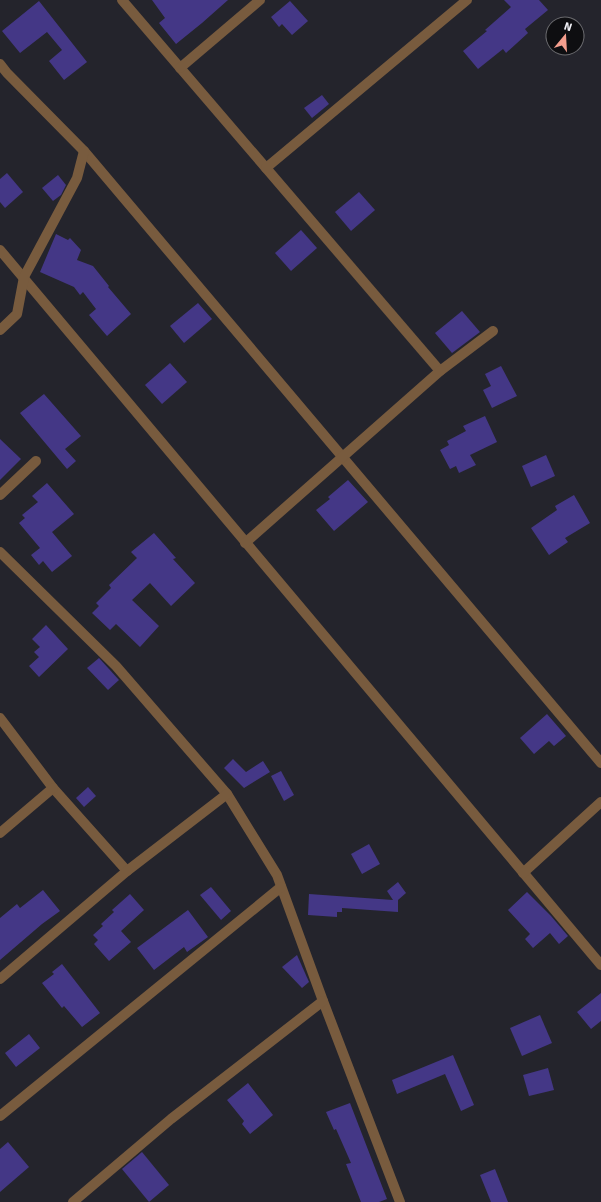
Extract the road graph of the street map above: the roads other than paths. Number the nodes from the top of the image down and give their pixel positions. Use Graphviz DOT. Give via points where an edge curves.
graph roads {
  1 [pos="122,0"];
  2 [pos="260,0"];
  3 [pos="467,0"];
  4 [pos="0,64"];
  5 [pos="180,68"];
  6 [pos="4,76"];
  7 [pos="84,151"];
  8 [pos="266,168"];
  9 [pos="0,250"];
  10 [pos="24,277"];
  11 [pos="0,330"];
  12 [pos="493,331"];
  13 [pos="440,371"];
  14 [pos="342,457"];
  15 [pos="36,461"];
  16 [pos="0,495"];
  17 [pos="245,543"];
  18 [pos="0,552"];
  19 [pos="0,718"];
  20 [pos="601,763"];
  21 [pos="53,788"];
  22 [pos="227,794"];
  23 [pos="601,802"];
  24 [pos="0,833"];
  25 [pos="127,871"];
  26 [pos="523,873"];
  27 [pos="281,887"];
  28 [pos="601,965"];
  29 [pos="0,979"];
  30 [pos="323,1001"];
  31 [pos="0,1116"];
  32 [pos="74,1202"];
  33 [pos="400,1202"];
  1 -- 5 [label="street"];
  2 -- 5 [label="street"];
  3 -- 8 [label="street"];
  4 -- 6 [label="street"];
  5 -- 8 [label="street"];
  6 -- 7 [label="street"];
  7 -- 10 [label="street" via="77,178"];
  7 -- 14 [label="street"];
  8 -- 13 [label="street"];
  9 -- 10 [label="street"];
  10 -- 11 [label="street" via="17,314"];
  10 -- 17 [label="street"];
  12 -- 13 [label="street"];
  13 -- 14 [label="street"];
  14 -- 17 [label="street"];
  14 -- 20 [label="street"];
  15 -- 16 [label="street"];
  17 -- 26 [label="street"];
  18 -- 22 [label="street" via="116,666"];
  19 -- 21 [label="street"];
  21 -- 24 [label="street"];
  21 -- 25 [label="street"];
  22 -- 25 [label="street"];
  22 -- 27 [label="street" via="277,875"];
  23 -- 26 [label="street"];
  25 -- 29 [label="street"];
  26 -- 28 [label="street"];
  27 -- 30 [label="street"];
  27 -- 31 [label="street"];
  30 -- 32 [label="street" via="171,1119"];
  30 -- 33 [label="street"];
}
